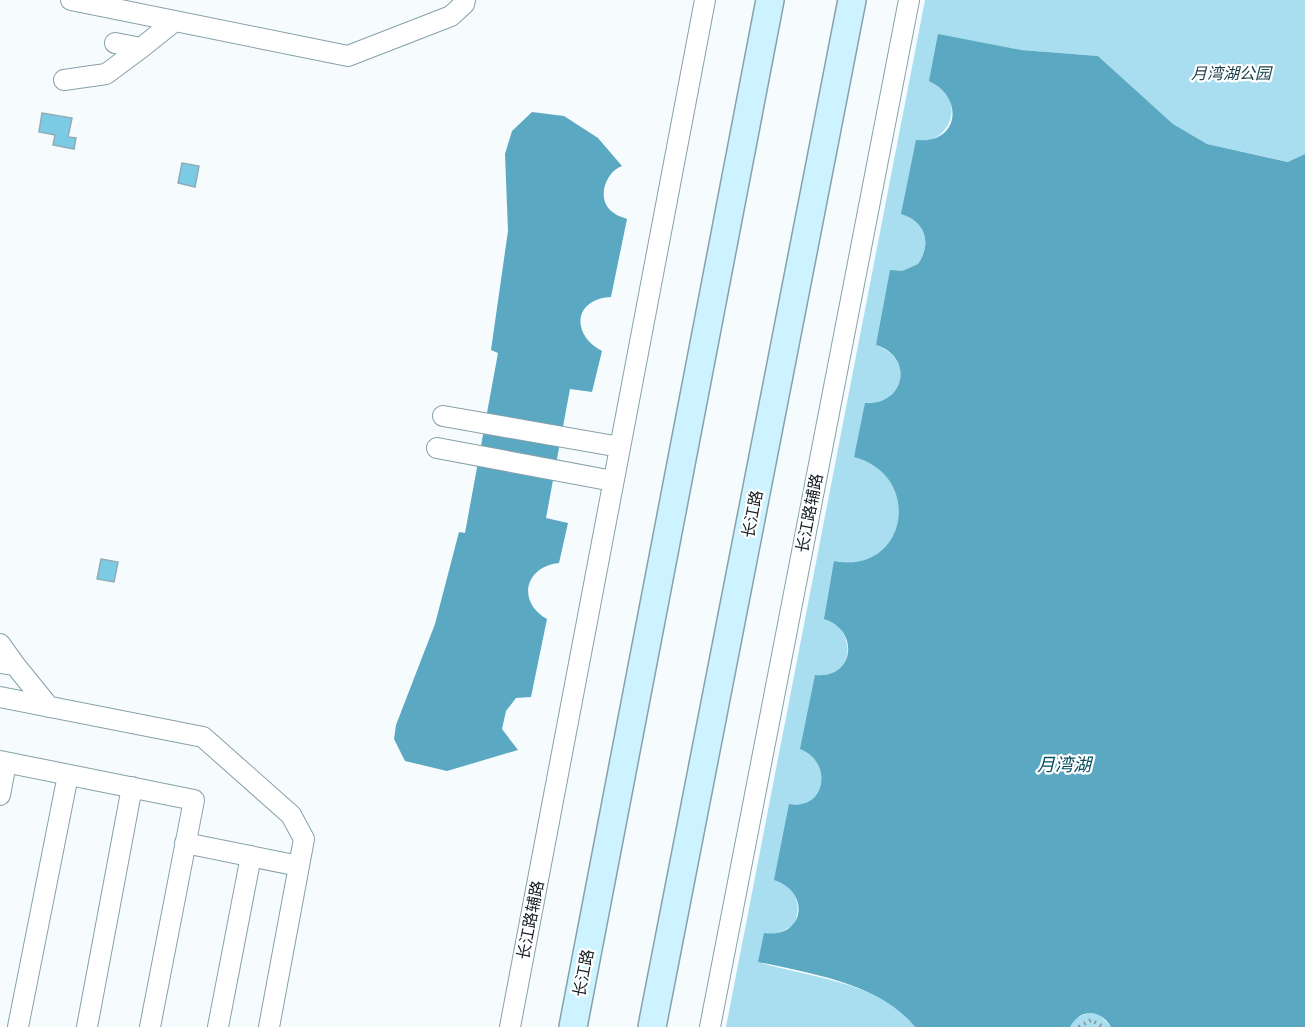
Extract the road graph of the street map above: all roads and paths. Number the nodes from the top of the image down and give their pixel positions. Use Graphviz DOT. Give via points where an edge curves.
graph roads {
  1 [pos="71,0"];
  2 [pos="465,0"];
  3 [pos="705,0"];
  4 [pos="770,0"];
  5 [pos="852,0"];
  6 [pos="909,0"];
  7 [pos="176,21"];
  8 [pos="115,43"];
  9 [pos="141,48"];
  10 [pos="64,80"];
  11 [pos="443,416"];
  12 [pos="437,447"];
  13 [pos="620,447"];
  14 [pos="614,481"];
  15 [pos="0,644"];
  16 [pos="7,664"];
  17 [pos="0,698"];
  18 [pos="49,707"];
  19 [pos="3,762"];
  20 [pos="68,775"];
  21 [pos="132,787"];
  22 [pos="0,795"];
  23 [pos="185,843"];
  24 [pos="251,856"];
  25 [pos="299,866"];
  26 [pos="18,1027"];
  27 [pos="87,1027"];
  28 [pos="150,1027"];
  29 [pos="218,1027"];
  30 [pos="269,1027"];
  31 [pos="510,1027"];
  32 [pos="573,1027"];
  33 [pos="652,1027"];
  34 [pos="710,1027"];
  35 [pos="1079,1027"];
  36 [pos="1103,1027"];
  1 -- 7 [label="street"];
  2 -- 7 [label="street" via="451,16 348,56"];
  3 -- 13 [label="street, 长江路辅路"];
  4 -- 32 [label="main road, 长江路"];
  5 -- 33 [label="main road, 长江路"];
  6 -- 34 [label="street, 长江路辅路"];
  7 -- 9 [label="street"];
  8 -- 9 [label="street"];
  9 -- 10 [label="street" via="106,74"];
  11 -- 13 [label="street"];
  12 -- 14 [label="street"];
  13 -- 14 [label="street, 长江路辅路"];
  14 -- 31 [label="street, 长江路辅路"];
  15 -- 16 [label="street"];
  16 -- 18 [label="street"];
  17 -- 18 [label="street"];
  18 -- 25 [label="street" via="203,737 291,815 304,839"];
  19 -- 20 [label="street"];
  19 -- 22 [label="street"];
  20 -- 21 [label="street"];
  20 -- 26 [label="street"];
  21 -- 23 [label="street" via="194,800"];
  21 -- 27 [label="street"];
  23 -- 24 [label="street"];
  23 -- 28 [label="street"];
  24 -- 25 [label="street"];
  24 -- 29 [label="street"];
  25 -- 30 [label="street"];
  35 -- 36 [label="path" via="1091,1020"];
}
